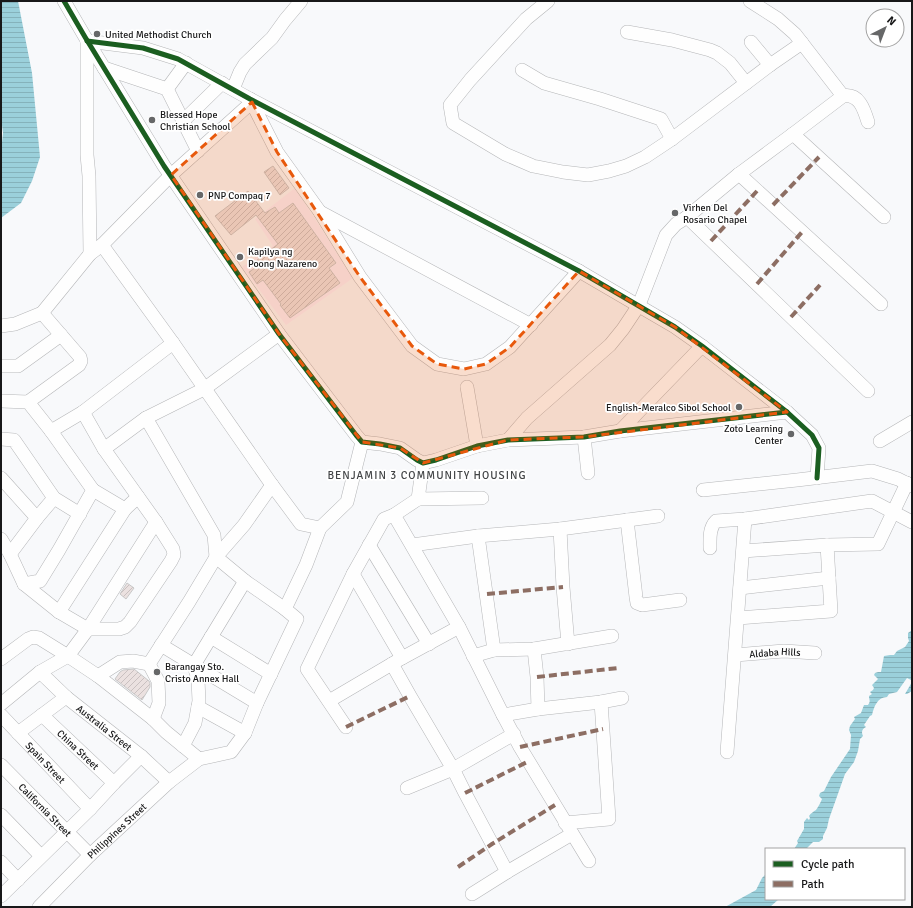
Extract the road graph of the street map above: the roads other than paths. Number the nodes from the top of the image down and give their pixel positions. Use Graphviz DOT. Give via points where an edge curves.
graph roads {
  1 [pos="64,1"];
  2 [pos="301,1"];
  3 [pos="548,1"];
  4 [pos="750,1"];
  5 [pos="627,32"];
  6 [pos="87,42"];
  7 [pos="751,42"];
  8 [pos="802,43"];
  9 [pos="186,63"];
  10 [pos="770,65"];
  11 [pos="104,68"];
  12 [pos="522,70"];
  13 [pos="746,83"];
  14 [pos="228,86"];
  15 [pos="167,89"];
  16 [pos="843,96"];
  17 [pos="251,100"];
  18 [pos="183,121"];
  19 [pos="868,122"];
  20 [pos="793,134"];
  21 [pos="672,139"];
  22 [pos="198,151"];
  23 [pos="739,174"];
  24 [pos="171,176"];
  25 [pos="320,212"];
  26 [pos="687,217"];
  27 [pos="884,217"];
  28 [pos="102,245"];
  29 [pos="90,254"];
  30 [pos="579,270"];
  31 [pos="881,304"];
  32 [pos="639,305"];
  33 [pos="42,313"];
  34 [pos="531,325"];
  35 [pos="1,326"];
  36 [pos="278,334"];
  37 [pos="61,335"];
  38 [pos="173,343"];
  39 [pos="702,346"];
  40 [pos="1,366"];
  41 [pos="467,387"];
  42 [pos="204,389"];
  43 [pos="868,391"];
  44 [pos="1,401"];
  45 [pos="28,402"];
  46 [pos="83,412"];
  47 [pos="787,412"];
  48 [pos="146,418"];
  49 [pos="912,422"];
  50 [pos="900,430"];
  51 [pos="51,431"];
  52 [pos="620,431"];
  53 [pos="912,436"];
  54 [pos="584,437"];
  55 [pos="1,439"];
  56 [pos="508,440"];
  57 [pos="362,442"];
  58 [pos="880,442"];
  59 [pos="477,446"];
  60 [pos="104,449"];
  61 [pos="423,463"];
  62 [pos="588,473"];
  63 [pos="1,478"];
  64 [pos="817,478"];
  65 [pos="272,484"];
  66 [pos="910,484"];
  67 [pos="93,490"];
  68 [pos="703,490"];
  69 [pos="138,497"];
  70 [pos="54,498"];
  71 [pos="482,498"];
  72 [pos="418,499"];
  73 [pos="125,509"];
  74 [pos="894,513"];
  75 [pos="80,514"];
  76 [pos="394,515"];
  77 [pos="658,516"];
  78 [pos="36,518"];
  79 [pos="746,519"];
  80 [pos="627,520"];
  81 [pos="156,522"];
  82 [pos="912,522"];
  83 [pos="320,528"];
  84 [pos="560,529"];
  85 [pos="478,536"];
  86 [pos="1,539"];
  87 [pos="369,545"];
  88 [pos="412,545"];
  89 [pos="827,545"];
  90 [pos="710,548"];
  91 [pos="743,551"];
  92 [pos="10,554"];
  93 [pos="216,557"];
  94 [pos="353,574"];
  95 [pos="829,578"];
  96 [pos="245,581"];
  97 [pos="24,584"];
  98 [pos="740,588"];
  99 [pos="680,600"];
  100 [pos="285,609"];
  101 [pos="59,612"];
  102 [pos="738,618"];
  103 [pos="459,627"];
  104 [pos="88,629"];
  105 [pos="612,636"];
  106 [pos="211,637"];
  107 [pos="429,644"];
  108 [pos="568,644"];
  109 [pos="161,645"];
  110 [pos="534,649"];
  111 [pos="494,650"];
  112 [pos="815,653"];
  113 [pos="735,655"];
  114 [pos="68,656"];
  115 [pos="473,656"];
  116 [pos="1,659"];
  117 [pos="397,661"];
  118 [pos="149,664"];
  119 [pos="194,665"];
  120 [pos="40,672"];
  121 [pos="271,674"];
  122 [pos="98,676"];
  123 [pos="66,698"];
  124 [pos="622,698"];
  125 [pos="329,701"];
  126 [pos="600,702"];
  127 [pos="257,703"];
  128 [pos="1,704"];
  129 [pos="198,707"];
  130 [pos="538,709"];
  131 [pos="1,715"];
  132 [pos="42,715"];
  133 [pos="503,715"];
  134 [pos="153,719"];
  135 [pos="346,727"];
  136 [pos="18,733"];
  137 [pos="245,733"];
  138 [pos="514,734"];
  139 [pos="183,746"];
  140 [pos="727,752"];
  141 [pos="141,756"];
  142 [pos="199,759"];
  143 [pos="1,765"];
  144 [pos="453,769"];
  145 [pos="169,782"];
  146 [pos="114,783"];
  147 [pos="407,788"];
  148 [pos="90,809"];
  149 [pos="1,815"];
  150 [pos="569,828"];
  151 [pos="66,832"];
  152 [pos="90,855"];
  153 [pos="41,856"];
  154 [pos="589,861"];
  155 [pos="1,862"];
  156 [pos="507,872"];
  157 [pos="18,880"];
  158 [pos="472,894"];
  159 [pos="1,896"];
  160 [pos="39,907"];
  1 -- 6 [label="street"];
  2 -- 14 [label="street" via="272,38 245,64"];
  3 -- 21 [label="street" via="526,19 450,105 453,123 505,154 533,166 588,175 626,166"];
  4 -- 8 [label="street" via="778,19"];
  5 -- 13 [label="street" via="710,50 730,63"];
  6 -- 9 [label="street" via="143,48"];
  6 -- 11 [label="street"];
  6 -- 29 [label="street"];
  7 -- 10 [label="street"];
  8 -- 10 [label="street"];
  8 -- 16 [label="street"];
  9 -- 14 [label="street"];
  9 -- 15 [label="street"];
  10 -- 13 [label="street"];
  11 -- 15 [label="street"];
  11 -- 24 [label="street"];
  12 -- 21 [label="street" via="544,83 661,118"];
  13 -- 21 [label="street"];
  14 -- 17 [label="street"];
  14 -- 18 [label="street"];
  15 -- 18 [label="street"];
  16 -- 19 [label="street" via="848,95 857,99"];
  16 -- 20 [label="street"];
  17 -- 22 [label="street"];
  17 -- 25 [label="street" via="278,152"];
  17 -- 30 [label="street"];
  18 -- 22 [label="street"];
  20 -- 23 [label="street"];
  20 -- 27 [label="street"];
  22 -- 24 [label="street"];
  23 -- 26 [label="street"];
  23 -- 31 [label="street"];
  24 -- 28 [label="street"];
  24 -- 36 [label="street"];
  25 -- 34 [label="street"];
  25 -- 34 [label="street" via="360,276 412,346 437,364 464,369 486,364 510,347"];
  26 -- 32 [label="street" via="666,235"];
  26 -- 43 [label="street"];
  28 -- 29 [label="street"];
  28 -- 38 [label="street"];
  29 -- 33 [label="street"];
  30 -- 32 [label="street"];
  30 -- 34 [label="street"];
  32 -- 39 [label="street"];
  32 -- 56 [label="street" via="610,345 527,418"];
  33 -- 35 [label="street" via="15,324"];
  33 -- 37 [label="street"];
  36 -- 42 [label="street"];
  36 -- 57 [label="street"];
  37 -- 40 [label="street" via="18,366"];
  37 -- 45 [label="street" via="80,356 81,361"];
  38 -- 42 [label="street"];
  38 -- 46 [label="street"];
  39 -- 47 [label="street"];
  39 -- 52 [label="street"];
  41 -- 59 [label="street"];
  42 -- 48 [label="street"];
  42 -- 65 [label="street"];
  44 -- 45 [label="street"];
  45 -- 51 [label="street"];
  46 -- 51 [label="street"];
  46 -- 60 [label="street"];
  47 -- 52 [label="street"];
  47 -- 64 [label="street" via="812,435 819,448"];
  48 -- 60 [label="street"];
  48 -- 93 [label="street" via="214,535"];
  49 -- 50 [label="street"];
  50 -- 53 [label="street"];
  50 -- 58 [label="street"];
  51 -- 67 [label="street"];
  52 -- 54 [label="street"];
  54 -- 56 [label="street"];
  54 -- 62 [label="street"];
  55 -- 70 [label="street" via="14,440"];
  56 -- 59 [label="street"];
  57 -- 61 [label="street" via="400,448"];
  57 -- 83 [label="street" via="347,502"];
  59 -- 61 [label="street"];
  60 -- 69 [label="street"];
  61 -- 72 [label="street"];
  63 -- 78 [label="street"];
  64 -- 66 [label="street" via="872,471"];
  64 -- 68 [label="street"];
  65 -- 83 [label="street" via="301,524"];
  65 -- 93 [label="street" via="244,525"];
  66 -- 74 [label="street"];
  67 -- 73 [label="street"];
  67 -- 75 [label="street"];
  69 -- 73 [label="street"];
  69 -- 81 [label="street"];
  70 -- 75 [label="street"];
  70 -- 78 [label="street"];
  71 -- 72 [label="street"];
  72 -- 76 [label="street"];
  73 -- 101 [label="street"];
  74 -- 79 [label="street" via="872,501"];
  74 -- 82 [label="street"];
  74 -- 89 [label="street" via="878,544"];
  75 -- 97 [label="street" via="40,581"];
  76 -- 87 [label="street" via="384,519"];
  76 -- 88 [label="street"];
  77 -- 80 [label="street"];
  78 -- 92 [label="street"];
  79 -- 90 [label="street" via="716,521 711,529"];
  79 -- 91 [label="street"];
  80 -- 84 [label="street"];
  80 -- 99 [label="street" via="637,603 642,605"];
  81 -- 104 [label="street"];
  81 -- 104 [label="street" via="173,549 171,561 125,627"];
  83 -- 100 [label="street"];
  84 -- 85 [label="street"];
  84 -- 108 [label="street"];
  85 -- 88 [label="street"];
  85 -- 111 [label="street"];
  86 -- 92 [label="street"];
  87 -- 94 [label="street"];
  87 -- 107 [label="street"];
  88 -- 103 [label="street"];
  89 -- 91 [label="street"];
  89 -- 95 [label="street"];
  91 -- 98 [label="street"];
  92 -- 97 [label="street"];
  93 -- 96 [label="street"];
  93 -- 109 [label="street"];
  94 -- 117 [label="street"];
  94 -- 125 [label="street" via="307,668"];
  95 -- 98 [label="street"];
  95 -- 102 [label="street" via="831,611"];
  96 -- 100 [label="street"];
  96 -- 106 [label="street"];
  97 -- 101 [label="street"];
  98 -- 102 [label="street"];
  100 -- 121 [label="street" via="297,619"];
  101 -- 104 [label="street"];
  102 -- 113 [label="street"];
  103 -- 107 [label="street"];
  103 -- 115 [label="street"];
  104 -- 114 [label="street"];
  105 -- 108 [label="street"];
  106 -- 119 [label="street"];
  106 -- 121 [label="street"];
  107 -- 117 [label="street"];
  108 -- 110 [label="street"];
  109 -- 118 [label="street"];
  109 -- 119 [label="street"];
  110 -- 111 [label="street"];
  110 -- 130 [label="street"];
  111 -- 115 [label="street"];
  112 -- 113 [label="street, Aldaba Hills" via="784,651"];
  113 -- 140 [label="street"];
  114 -- 116 [label="street" via="33,637"];
  114 -- 120 [label="street"];
  114 -- 122 [label="street"];
  115 -- 133 [label="street"];
  117 -- 125 [label="street"];
  117 -- 144 [label="street" via="410,696"];
  118 -- 122 [label="street" via="133,660 120,662"];
  118 -- 134 [label="street" via="158,681 159,703"];
  119 -- 127 [label="street"];
  119 -- 129 [label="street" via="198,680"];
  120 -- 123 [label="street, Australia Street"];
  120 -- 128 [label="street"];
  121 -- 127 [label="street"];
  122 -- 134 [label="street"];
  123 -- 132 [label="street"];
  123 -- 141 [label="street, Australia Street"];
  124 -- 126 [label="street"];
  125 -- 135 [label="street"];
  126 -- 130 [label="street"];
  126 -- 150 [label="street" via="608,819"];
  127 -- 137 [label="street"];
  129 -- 137 [label="street"];
  129 -- 139 [label="street" via="195,723"];
  130 -- 133 [label="street"];
  131 -- 136 [label="street, Spain Street"];
  132 -- 136 [label="street"];
  132 -- 146 [label="street, China Street"];
  133 -- 138 [label="street"];
  134 -- 139 [label="street"];
  136 -- 148 [label="street, Spain Street"];
  137 -- 142 [label="street" via="231,752"];
  138 -- 144 [label="street"];
  138 -- 150 [label="street"];
  139 -- 142 [label="street"];
  141 -- 145 [label="street, Australia Street"];
  141 -- 146 [label="street"];
  142 -- 145 [label="street, Philippines Street"];
  143 -- 151 [label="street, California Street"];
  144 -- 147 [label="street"];
  144 -- 156 [label="street"];
  145 -- 152 [label="street, Philippines Street"];
  146 -- 148 [label="street"];
  148 -- 151 [label="street"];
  149 -- 153 [label="street"];
  150 -- 154 [label="street"];
  150 -- 156 [label="street"];
  151 -- 152 [label="street, California Street"];
  151 -- 153 [label="street"];
  152 -- 160 [label="street, Philippines Street"];
  153 -- 157 [label="street"];
  155 -- 157 [label="street"];
  156 -- 158 [label="street"];
  157 -- 159 [label="street"];
}
